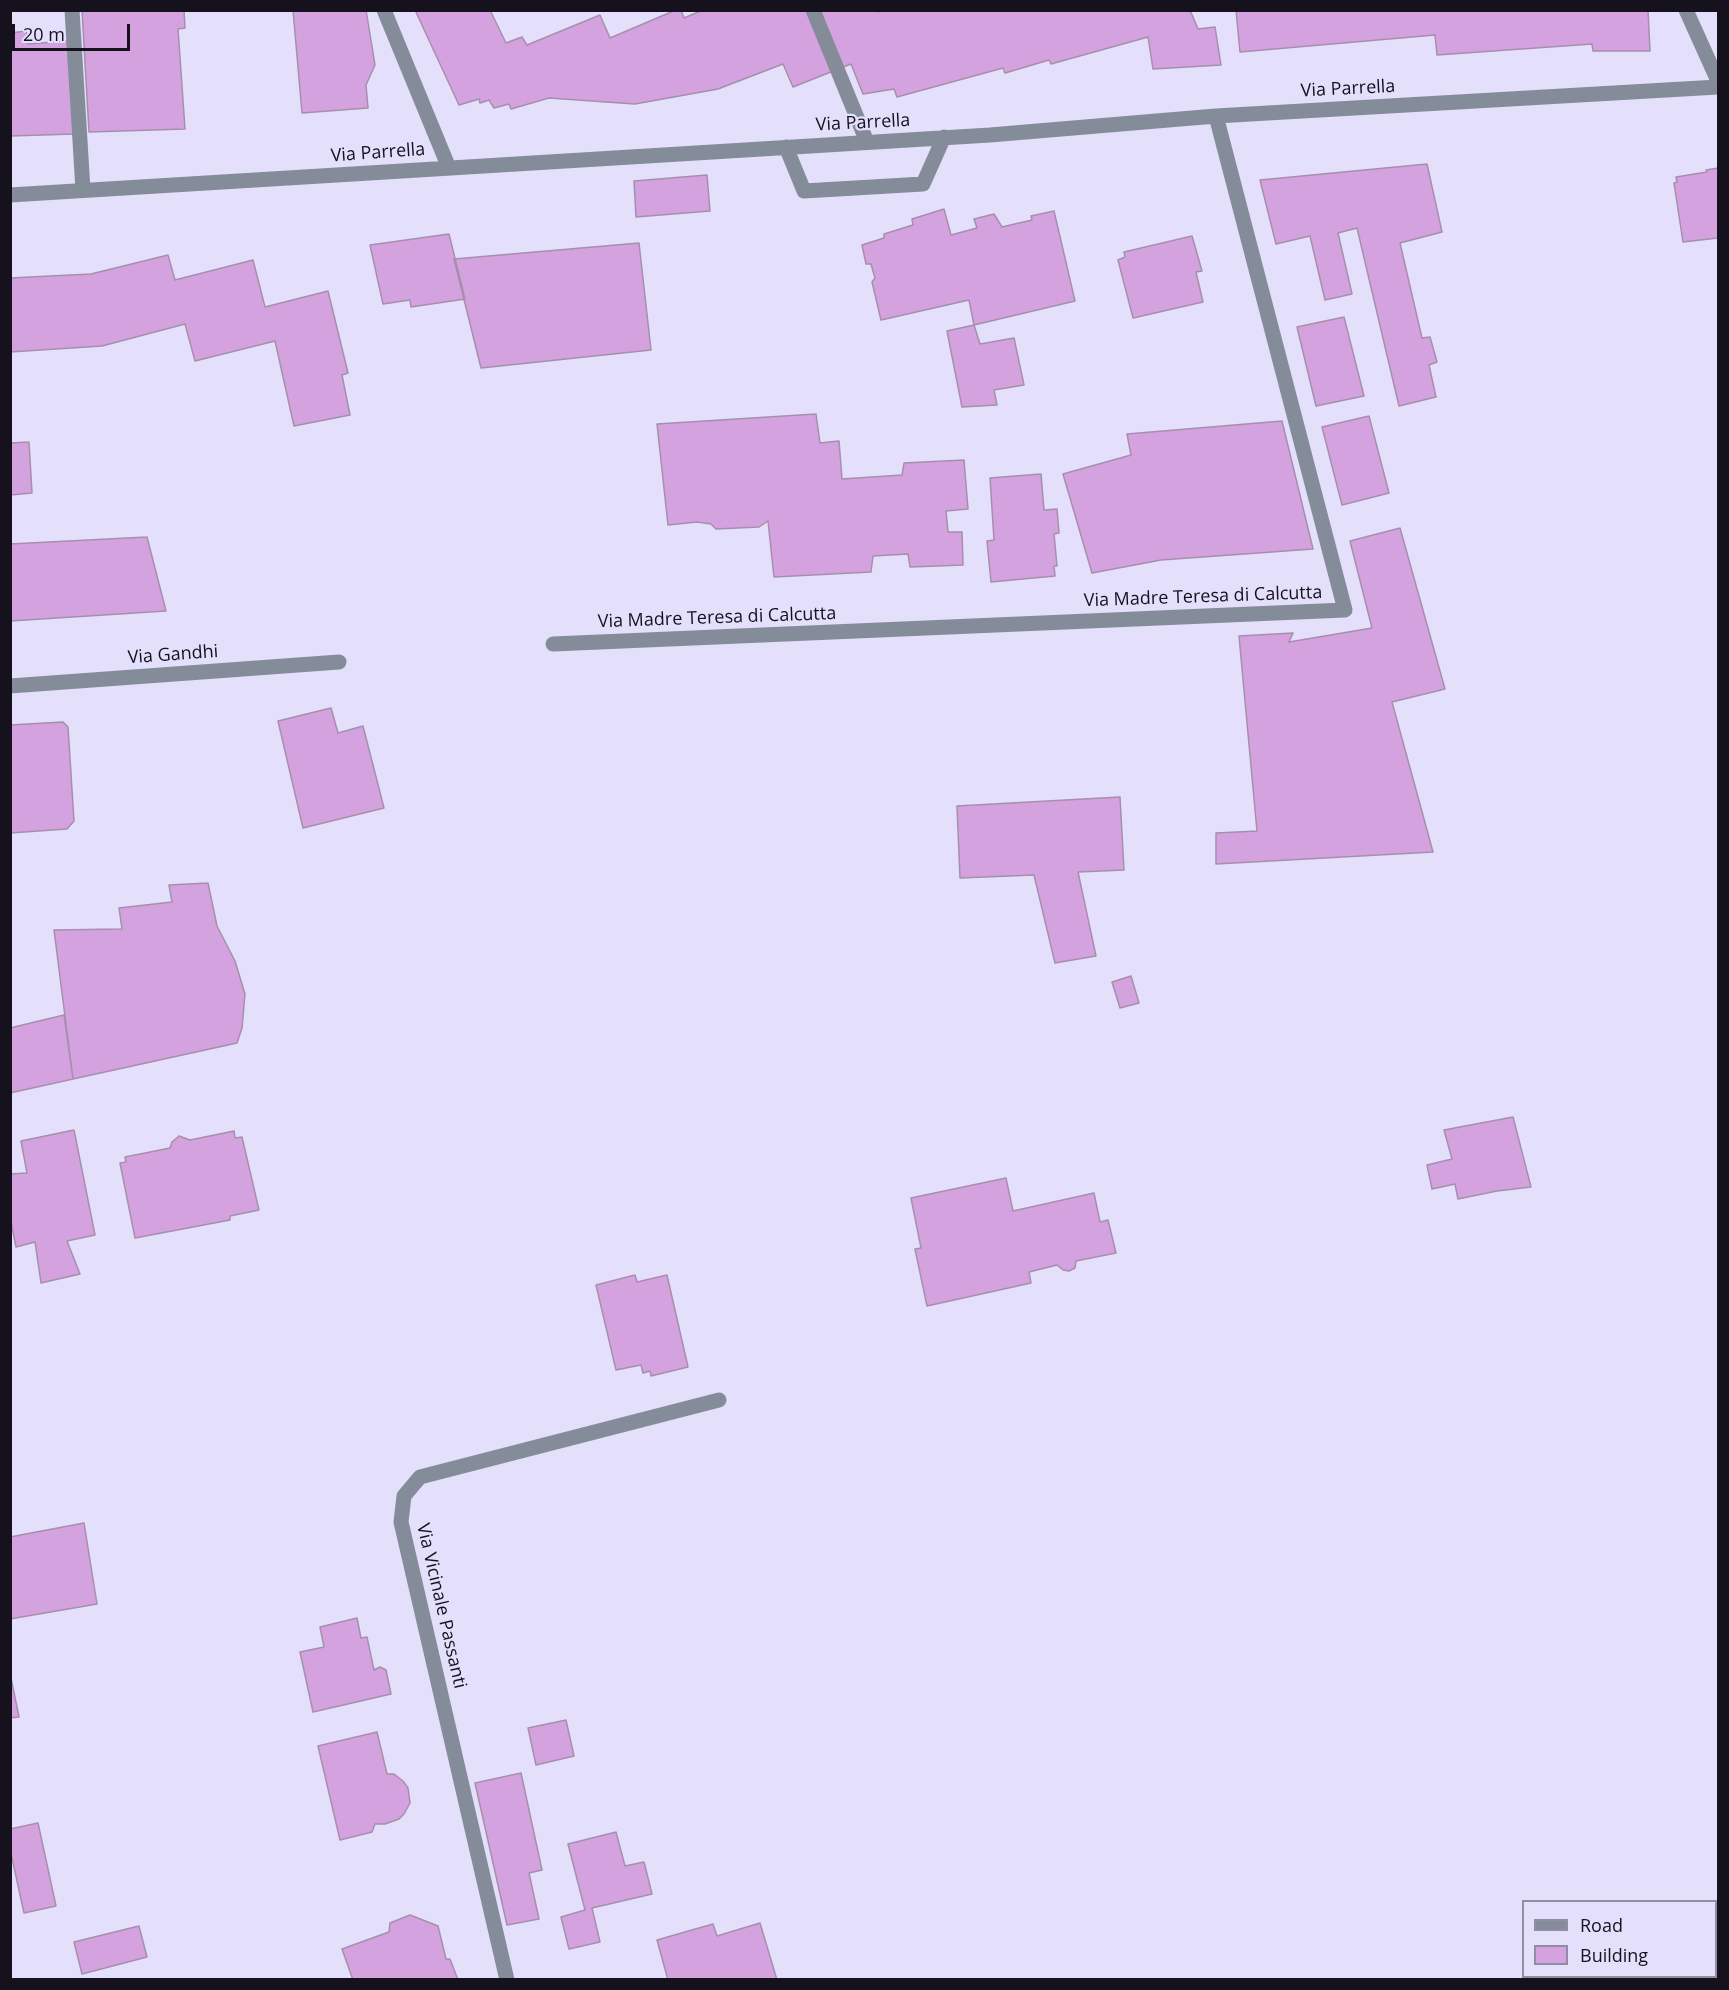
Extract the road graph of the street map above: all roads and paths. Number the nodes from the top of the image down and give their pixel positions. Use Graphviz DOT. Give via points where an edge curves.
graph roads {
  1 [pos="72,10"];
  2 [pos="384,10"];
  3 [pos="813,10"];
  4 [pos="1686,10"];
  5 [pos="1719,81"];
  6 [pos="1719,87"];
  7 [pos="1216,116"];
  8 [pos="944,137"];
  9 [pos="867,142"];
  10 [pos="786,147"];
  11 [pos="449,168"];
  12 [pos="83,190"];
  13 [pos="10,195"];
  14 [pos="553,644"];
  15 [pos="339,662"];
  16 [pos="10,686"];
  17 [pos="719,1400"];
  18 [pos="507,1980"];
  1 -- 12 [label="street"];
  2 -- 11 [label="street"];
  3 -- 9 [label="street"];
  4 -- 5 [label="street"];
  6 -- 7 [label="street, Via Parrella"];
  7 -- 8 [label="street, Via Parrella"];
  7 -- 14 [label="street, Via Madre Teresa di Calcutta" via="1345,610"];
  8 -- 9 [label="street, Via Parrella"];
  8 -- 10 [label="street" via="923,184 899,186 804,191"];
  9 -- 10 [label="street, Via Parrella"];
  10 -- 11 [label="street, Via Parrella"];
  11 -- 12 [label="street, Via Parrella"];
  12 -- 13 [label="street, Via Parrella"];
  15 -- 16 [label="street, Via Gandhi"];
  17 -- 18 [label="street, Via Vicinale Passanti" via="420,1477 404,1496 401,1522"];
}
